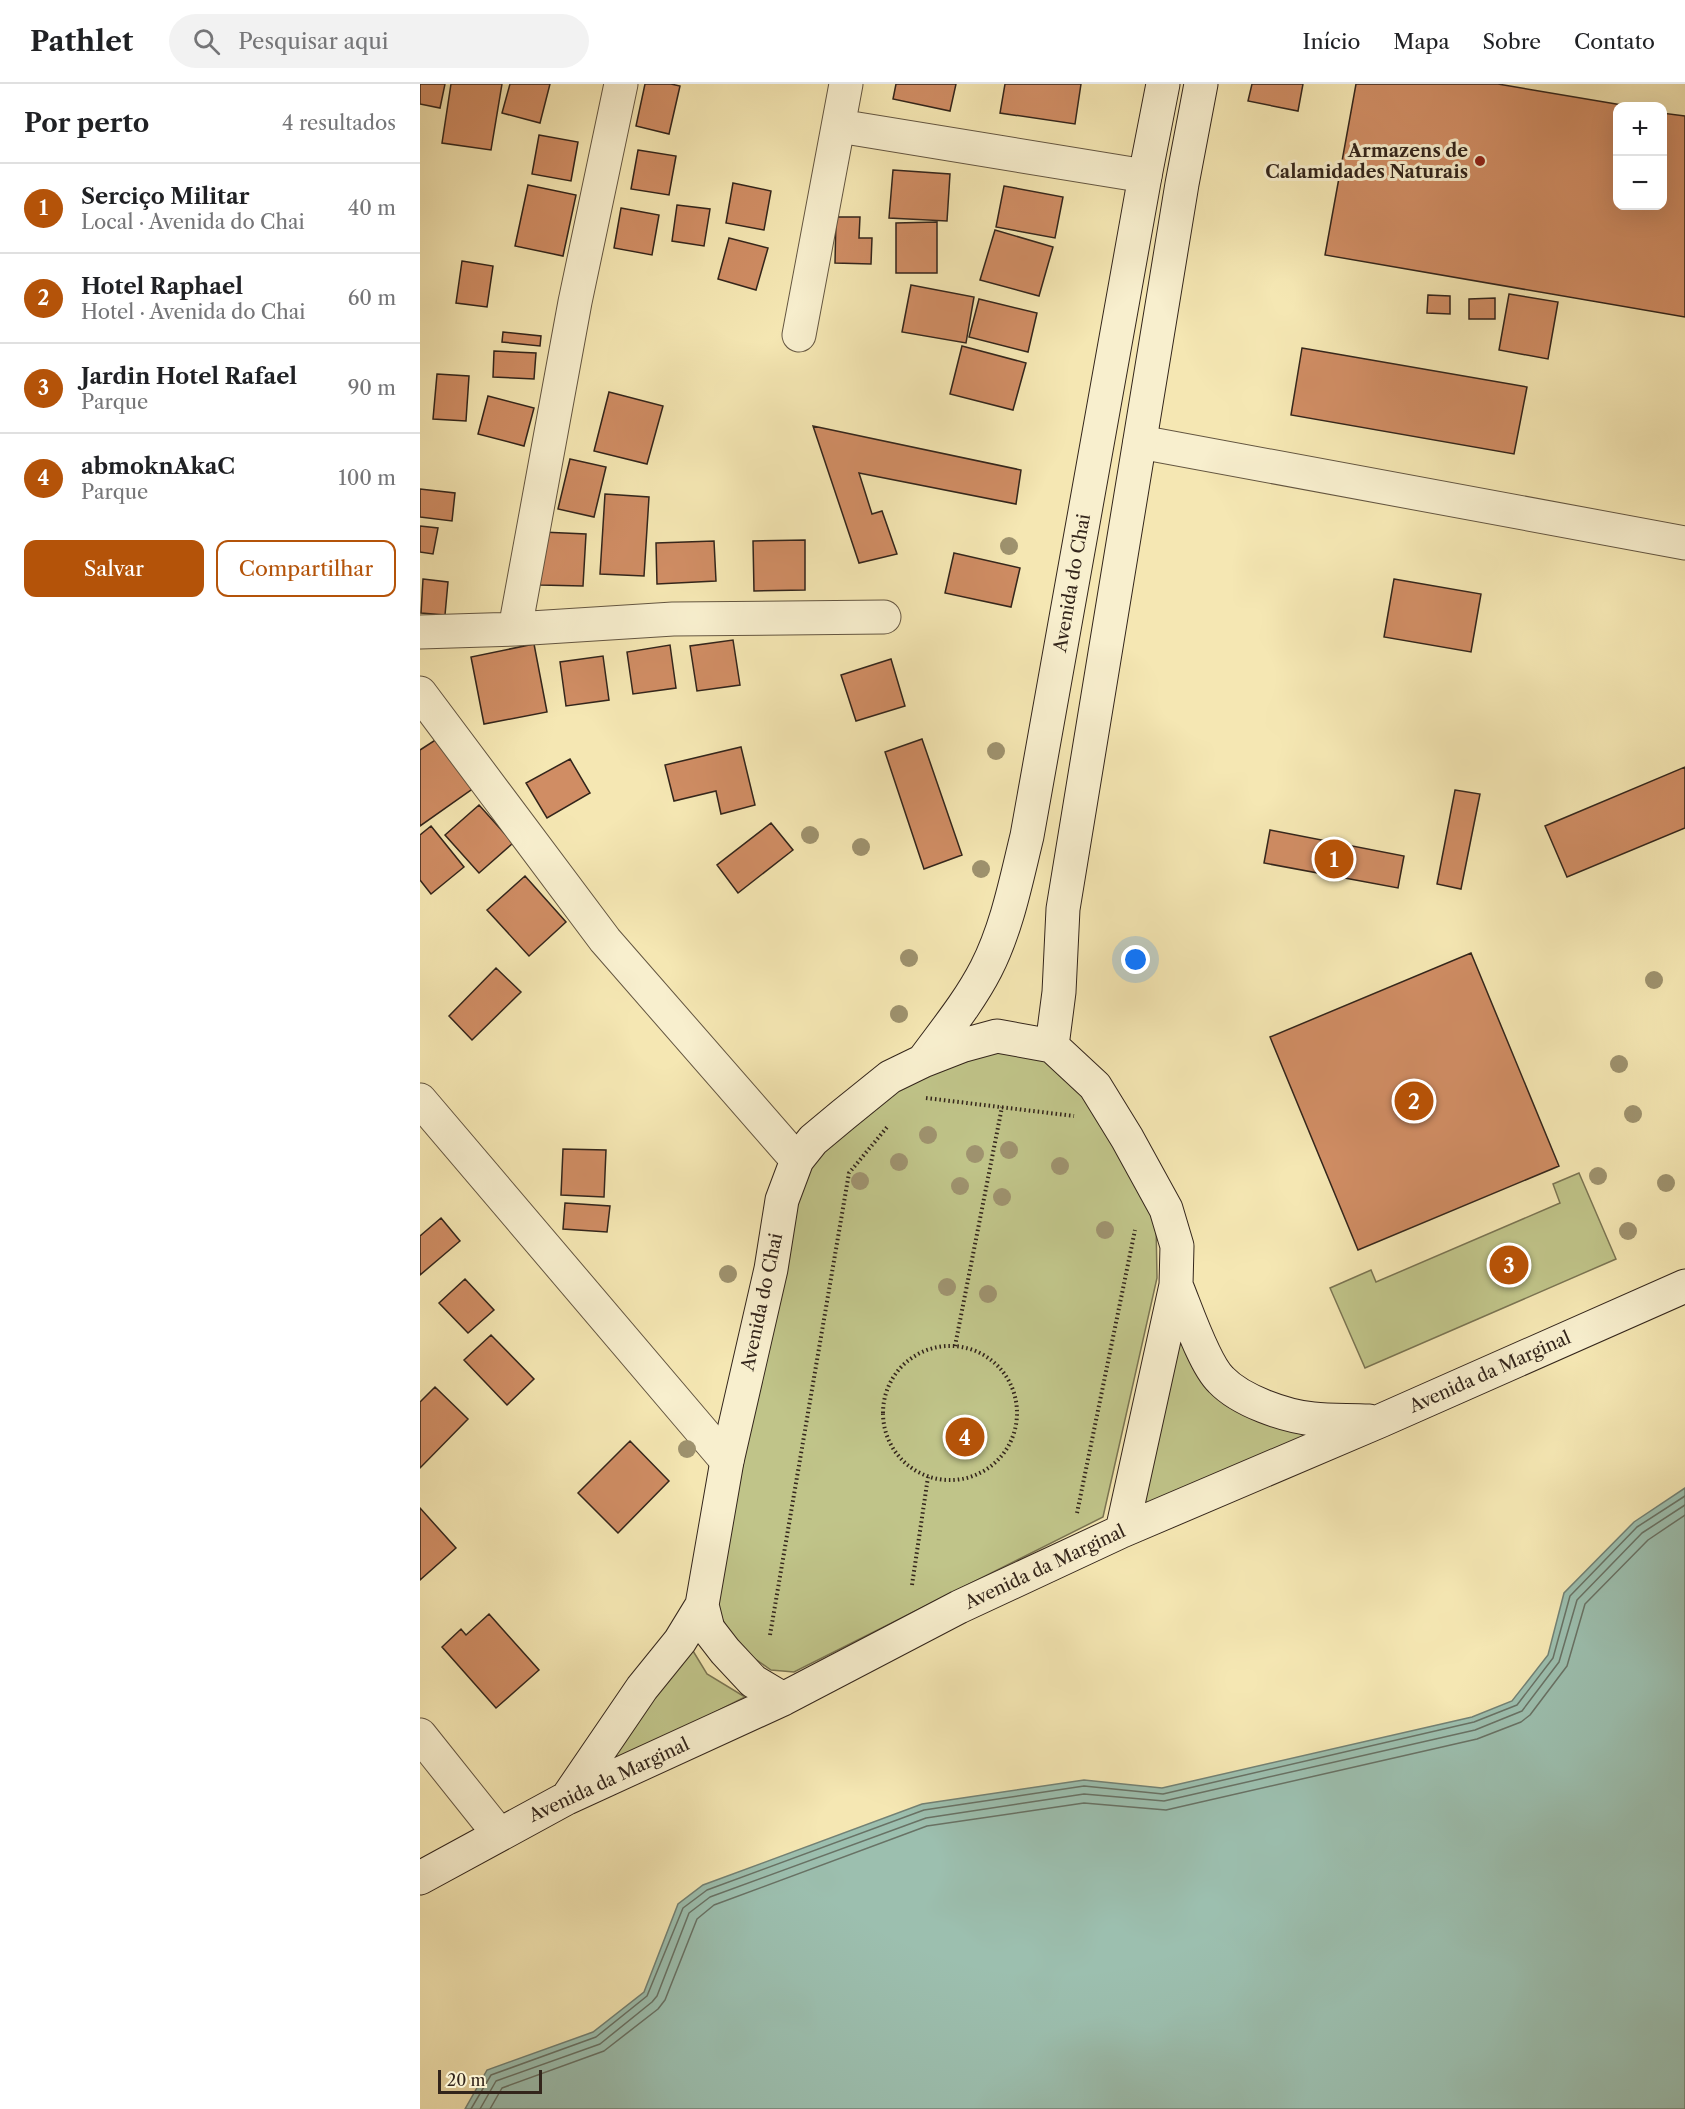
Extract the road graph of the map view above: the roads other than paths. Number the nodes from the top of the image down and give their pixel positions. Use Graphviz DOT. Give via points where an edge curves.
graph roads {
  1 [pos="621,84"];
  2 [pos="846,84"];
  3 [pos="1163,84"];
  4 [pos="1201,84"];
  5 [pos="839,126"];
  6 [pos="1145,176"];
  7 [pos="800,335"];
  8 [pos="1140,442"];
  9 [pos="1685,543"];
  10 [pos="884,617"];
  11 [pos="515,629"];
  12 [pos="420,632"];
  13 [pos="420,693"];
  14 [pos="1052,1046"];
  15 [pos="923,1060"];
  16 [pos="420,1100"];
  17 [pos="797,1161"];
  18 [pos="1176,1285"];
  19 [pos="1685,1286"];
  20 [pos="1380,1421"];
  21 [pos="727,1461"];
  22 [pos="1122,1531"];
  23 [pos="702,1605"];
  24 [pos="783,1699"];
  25 [pos="420,1735"];
  26 [pos="567,1798"];
  27 [pos="499,1834"];
  28 [pos="420,1878"];
  1 -- 11 [label="main road" via="575,302"];
  2 -- 5 [label="main road"];
  3 -- 6 [label="main road, Avenida do Chai"];
  4 -- 8 [label="main road"];
  5 -- 6 [label="main road"];
  5 -- 7 [label="main road"];
  6 -- 15 [label="main road, Avenida do Chai" via="1026,836 1010,906 987,968 965,1005"];
  8 -- 9 [label="main road"];
  8 -- 14 [label="main road" via="1063,909"];
  10 -- 11 [label="main road" via="673,619"];
  11 -- 12 [label="main road"];
  13 -- 17 [label="main road" via="605,940"];
  14 -- 15 [label="main road, Avenida do Chai" via="997,1036"];
  14 -- 18 [label="main road" via="1095,1086 1166,1209 1177,1246"];
  15 -- 17 [label="main road, Avenida do Chai" via="874,1089 813,1140"];
  16 -- 21 [label="main road"];
  17 -- 21 [label="main road, Avenida do Chai" via="782,1200 771,1269"];
  18 -- 20 [label="main road" via="1209,1363 1221,1380 1245,1398 1312,1419"];
  18 -- 22 [label="main road"];
  19 -- 20 [label="main road, Avenida da Marginal"];
  20 -- 22 [label="main road, Avenida da Marginal"];
  21 -- 23 [label="main road, Avenida do Chai"];
  22 -- 24 [label="main road, Avenida da Marginal" via="959,1607"];
  23 -- 24 [label="main road" via="708,1629 725,1651 753,1681"];
  23 -- 26 [label="main road"];
  24 -- 26 [label="main road, Avenida da Marginal"];
  25 -- 27 [label="main road"];
  26 -- 27 [label="main road, Avenida da Marginal"];
  27 -- 28 [label="main road, Avenida da Marginal"];
}
